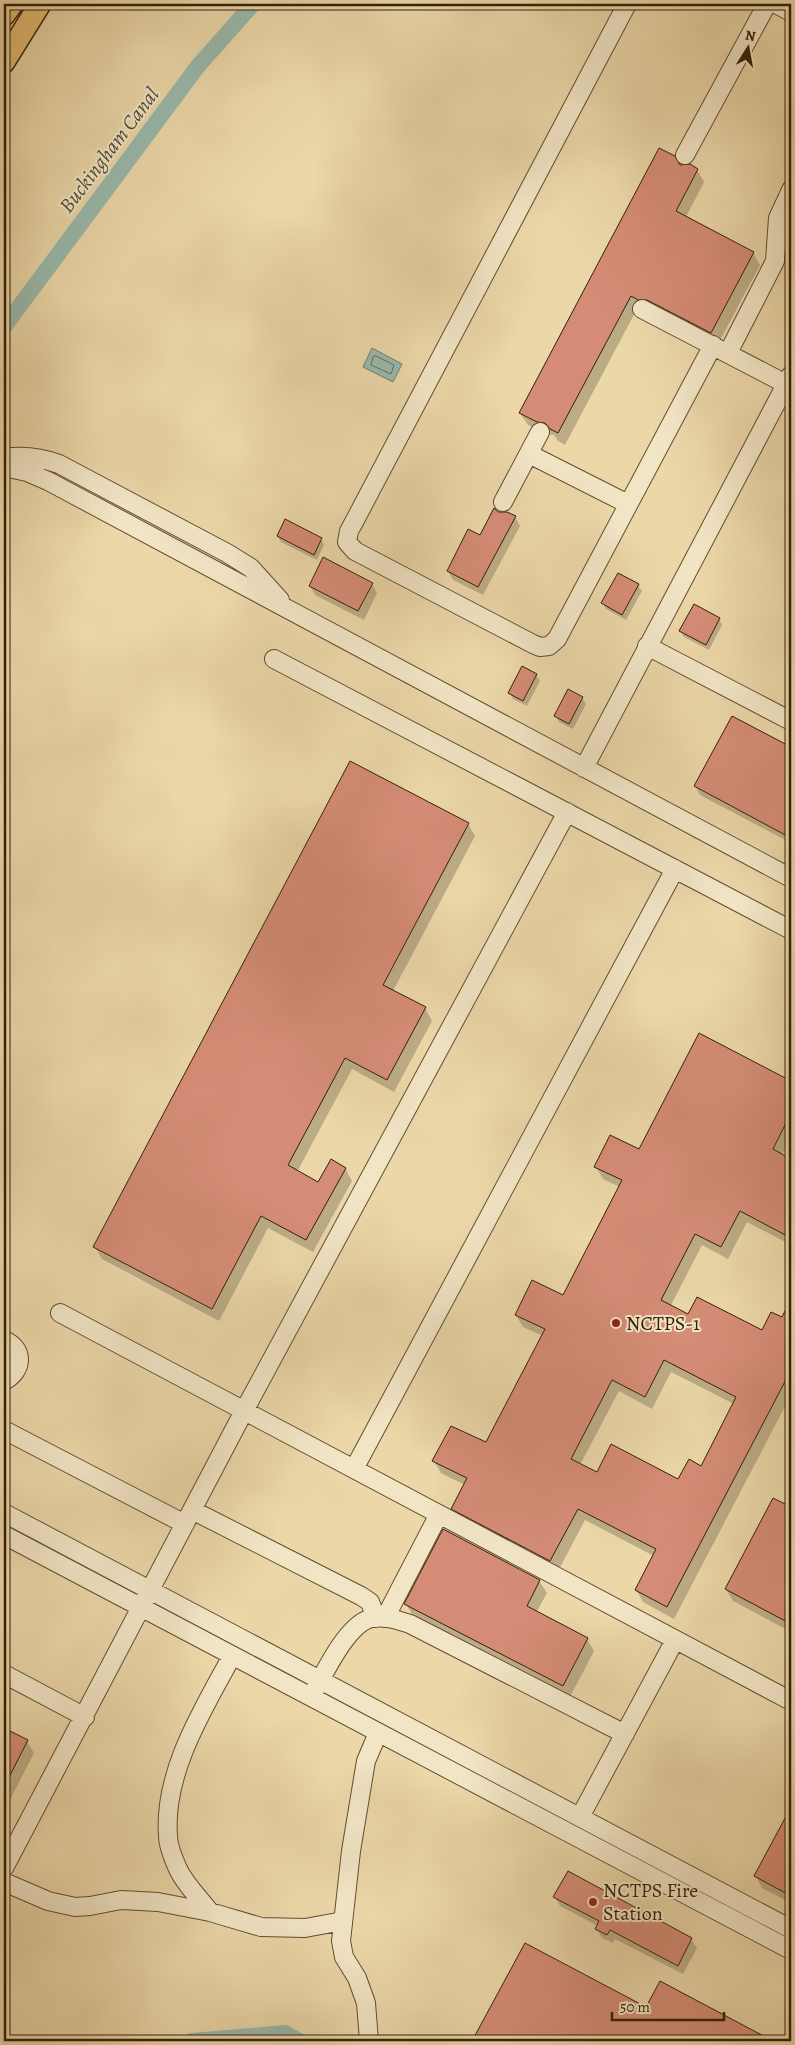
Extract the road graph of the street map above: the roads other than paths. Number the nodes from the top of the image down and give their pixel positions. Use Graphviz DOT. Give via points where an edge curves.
graph roads {
  1 [pos="12,4"];
  2 [pos="40,4"];
  3 [pos="627,4"];
  4 [pos="767,4"];
  5 [pos="776,4"];
  6 [pos="791,12"];
  7 [pos="4,15"];
  8 [pos="4,62"];
  9 [pos="685,155"];
  10 [pos="791,190"];
  11 [pos="642,309"];
  12 [pos="720,349"];
  13 [pos="789,379"];
  14 [pos="540,432"];
  15 [pos="529,454"];
  16 [pos="4,458"];
  17 [pos="4,467"];
  18 [pos="503,502"];
  19 [pos="628,504"];
  20 [pos="286,608"];
  21 [pos="648,646"];
  22 [pos="274,659"];
  23 [pos="791,721"];
  24 [pos="584,768"];
  25 [pos="567,812"];
  26 [pos="675,869"];
  27 [pos="791,878"];
  28 [pos="791,930"];
  29 [pos="60,1313"];
  30 [pos="4,1340"];
  31 [pos="4,1381"];
  32 [pos="244,1411"];
  33 [pos="6,1431"];
  34 [pos="354,1469"];
  35 [pos="4,1513"];
  36 [pos="439,1514"];
  37 [pos="188,1517"];
  38 [pos="4,1535"];
  39 [pos="150,1590"];
  40 [pos="140,1608"];
  41 [pos="381,1618"];
  42 [pos="675,1640"];
  43 [pos="232,1656"];
  44 [pos="4,1674"];
  45 [pos="320,1680"];
  46 [pos="311,1697"];
  47 [pos="791,1701"];
  48 [pos="85,1716"];
  49 [pos="378,1733"];
  50 [pos="626,1734"];
  51 [pos="580,1817"];
  52 [pos="4,1868"];
  53 [pos="4,1882"];
  54 [pos="210,1912"];
  55 [pos="343,1921"];
  56 [pos="791,1929"];
  57 [pos="791,1950"];
  58 [pos="369,2041"];
  1 -- 7 [label="main road"];
  2 -- 8 [label="main road"];
  3 -- 19 [label="lane" via="349,531 347,542 355,551 545,648 557,639"];
  4 -- 9 [label="lane"];
  5 -- 6 [label="lane"];
  10 -- 12 [label="lane" via="778,218 776,261"];
  11 -- 12 [label="lane"];
  12 -- 13 [label="lane"];
  12 -- 19 [label="lane"];
  13 -- 21 [label="lane"];
  14 -- 15 [label="lane"];
  15 -- 18 [label="lane"];
  15 -- 19 [label="lane"];
  16 -- 20 [label="lane" via="44,458 157,515 251,568"];
  17 -- 20 [label="lane" via="48,481"];
  20 -- 24 [label="lane"];
  21 -- 23 [label="lane"];
  21 -- 24 [label="lane"];
  22 -- 25 [label="lane"];
  24 -- 27 [label="lane"];
  25 -- 26 [label="lane"];
  25 -- 32 [label="lane"];
  26 -- 28 [label="lane"];
  26 -- 34 [label="lane"];
  29 -- 32 [label="lane"];
  30 -- 31 [label="lane" via="18,1351 19,1357 16,1369"];
  32 -- 34 [label="lane"];
  32 -- 37 [label="lane"];
  33 -- 37 [label="lane"];
  34 -- 36 [label="lane"];
  35 -- 39 [label="lane"];
  36 -- 41 [label="lane"];
  36 -- 42 [label="lane"];
  37 -- 39 [label="lane"];
  37 -- 41 [label="lane" via="362,1596"];
  38 -- 40 [label="lane"];
  39 -- 40 [label="lane"];
  39 -- 45 [label="lane"];
  40 -- 43 [label="lane"];
  40 -- 48 [label="lane"];
  41 -- 45 [label="lane" via="370,1619 355,1629"];
  41 -- 50 [label="lane" via="390,1617 410,1624"];
  42 -- 47 [label="lane"];
  42 -- 50 [label="lane"];
  43 -- 46 [label="lane"];
  43 -- 54 [label="lane" via="198,1718 180,1762 167,1810 168,1839 179,1871"];
  44 -- 48 [label="lane"];
  45 -- 46 [label="lane"];
  45 -- 51 [label="lane"];
  46 -- 49 [label="lane"];
  48 -- 52 [label="lane"];
  49 -- 55 [label="lane" via="366,1761"];
  49 -- 57 [label="lane"];
  50 -- 51 [label="lane"];
  51 -- 56 [label="lane"];
  53 -- 54 [label="lane" via="48,1901 75,1907 120,1900 158,1902"];
  54 -- 55 [label="lane" via="261,1927 305,1928"];
  55 -- 58 [label="lane" via="341,1941 344,1957 357,1978 366,2003"];
}
